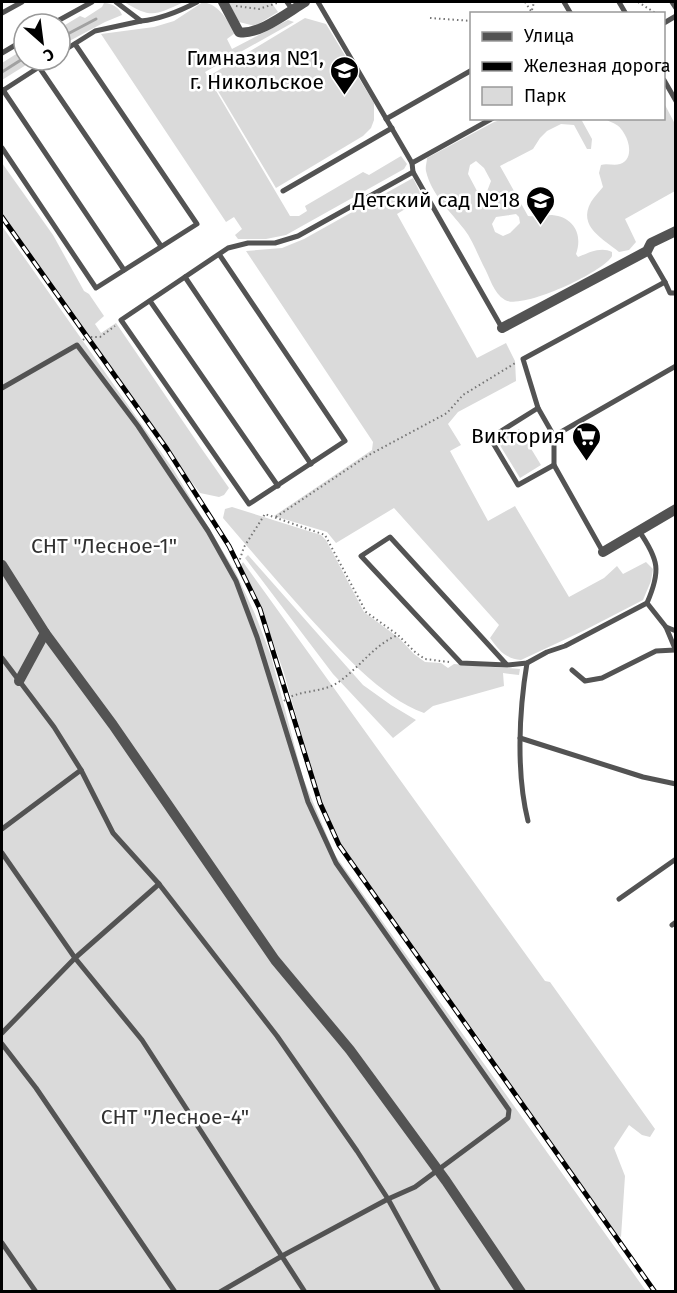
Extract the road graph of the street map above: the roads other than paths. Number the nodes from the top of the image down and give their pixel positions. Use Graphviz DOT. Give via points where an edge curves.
graph roads {
  1 [pos="22,2"];
  2 [pos="92,2"];
  3 [pos="116,2"];
  4 [pos="197,2"];
  5 [pos="305,2"];
  6 [pos="318,2"];
  7 [pos="672,2"];
  8 [pos="224,3"];
  9 [pos="287,4"];
  10 [pos="675,8"];
  11 [pos="2,13"];
  12 [pos="72,13"];
  13 [pos="141,21"];
  14 [pos="75,44"];
  15 [pos="72,46"];
  16 [pos="470,71"];
  17 [pos="31,72"];
  18 [pos="42,72"];
  19 [pos="665,84"];
  20 [pos="2,90"];
  21 [pos="675,101"];
  22 [pos="386,119"];
  23 [pos="489,120"];
  24 [pos="392,128"];
  25 [pos="2,148"];
  26 [pos="412,163"];
  27 [pos="412,172"];
  28 [pos="283,191"];
  29 [pos="675,231"];
  30 [pos="161,246"];
  31 [pos="647,250"];
  32 [pos="219,254"];
  33 [pos="124,270"];
  34 [pos="185,277"];
  35 [pos="665,282"];
  36 [pos="675,293"];
  37 [pos="150,301"];
  38 [pos="502,328"];
  39 [pos="675,366"];
  40 [pos="2,388"];
  41 [pos="538,408"];
  42 [pos="554,436"];
  43 [pos="311,464"];
  44 [pos="554,465"];
  45 [pos="278,486"];
  46 [pos="675,509"];
  47 [pos="639,531"];
  48 [pos="603,552"];
  49 [pos="2,565"];
  50 [pos="647,603"];
  51 [pos="666,627"];
  52 [pos="675,631"];
  53 [pos="45,633"];
  54 [pos="675,651"];
  55 [pos="2,658"];
  56 [pos="527,663"];
  57 [pos="507,665"];
  58 [pos="572,670"];
  59 [pos="19,681"];
  60 [pos="520,738"];
  61 [pos="81,770"];
  62 [pos="675,784"];
  63 [pos="528,821"];
  64 [pos="2,829"];
  65 [pos="2,854"];
  66 [pos="675,859"];
  67 [pos="159,884"];
  68 [pos="619,900"];
  69 [pos="75,958"];
  70 [pos="2,1033"];
  71 [pos="2,1044"];
  72 [pos="438,1171"];
  73 [pos="388,1199"];
  74 [pos="2,1243"];
  75 [pos="282,1256"];
  76 [pos="36,1292"];
  77 [pos="175,1292"];
  78 [pos="220,1292"];
  79 [pos="305,1292"];
  80 [pos="439,1292"];
  81 [pos="520,1292"];
  1 -- 11 [label="lane"];
  2 -- 12 [label="lane"];
  3 -- 13 [label="lane"];
  4 -- 13 [label="lane"];
  5 -- 9 [label="street"];
  6 -- 22 [label="lane"];
  7 -- 10 [label="lane"];
  8 -- 9 [label="street" via="239,32 246,33 259,29"];
  13 -- 14 [label="lane" via="95,31"];
  14 -- 15 [label="lane"];
  14 -- 30 [label="lane" via="197,224"];
  16 -- 22 [label="lane"];
  17 -- 20 [label="lane"];
  18 -- 30 [label="lane"];
  19 -- 21 [label="lane"];
  20 -- 33 [label="lane"];
  22 -- 24 [label="lane"];
  23 -- 26 [label="lane"];
  24 -- 26 [label="lane"];
  24 -- 28 [label="lane"];
  25 -- 33 [label="lane" via="96,288"];
  26 -- 27 [label="lane"];
  27 -- 32 [label="lane" via="298,236 275,243 248,243"];
  27 -- 38 [label="lane"];
  29 -- 31 [label="street" via="651,243"];
  30 -- 33 [label="lane"];
  31 -- 35 [label="lane"];
  31 -- 38 [label="street"];
  32 -- 34 [label="lane"];
  32 -- 43 [label="lane" via="345,441"];
  34 -- 37 [label="lane"];
  34 -- 43 [label="lane"];
  35 -- 36 [label="lane" via="670,293"];
  35 -- 41 [label="lane" via="522,359"];
  37 -- 45 [label="lane"];
  37 -- 45 [label="lane" via="121,320 249,504"];
  39 -- 42 [label="lane"];
  40 -- 72 [label="lane" via="77,345 138,426 208,531 236,581 308,802 336,863 509,1110 508,1118"];
  41 -- 42 [label="lane"];
  41 -- 44 [label="lane" via="490,438 518,484"];
  42 -- 44 [label="lane"];
  43 -- 45 [label="lane"];
  44 -- 48 [label="lane"];
  46 -- 47 [label="street"];
  47 -- 48 [label="street"];
  47 -- 50 [label="lane" via="653,551 657,571"];
  49 -- 53 [label="street"];
  50 -- 51 [label="lane"];
  50 -- 56 [label="lane"];
  51 -- 52 [label="lane"];
  51 -- 54 [label="lane"];
  53 -- 59 [label="street"];
  53 -- 72 [label="street" via="275,960 350,1050"];
  54 -- 58 [label="lane" via="656,651 602,678 585,681"];
  55 -- 59 [label="lane"];
  56 -- 57 [label="lane"];
  56 -- 60 [label="lane"];
  57 -- 57 [label="lane" via="461,663 361,556 390,537"];
  59 -- 61 [label="lane"];
  60 -- 62 [label="lane"];
  60 -- 63 [label="lane"];
  61 -- 64 [label="lane"];
  61 -- 67 [label="lane" via="113,833"];
  65 -- 69 [label="lane"];
  66 -- 68 [label="lane"];
  67 -- 69 [label="lane"];
  67 -- 73 [label="lane" via="277,1036"];
  69 -- 70 [label="lane"];
  69 -- 75 [label="lane" via="142,1040"];
  71 -- 77 [label="lane"];
  72 -- 73 [label="lane"];
  72 -- 81 [label="street"];
  73 -- 75 [label="lane"];
  73 -- 80 [label="lane"];
  74 -- 76 [label="lane"];
  75 -- 78 [label="lane"];
  75 -- 79 [label="lane"];
}
